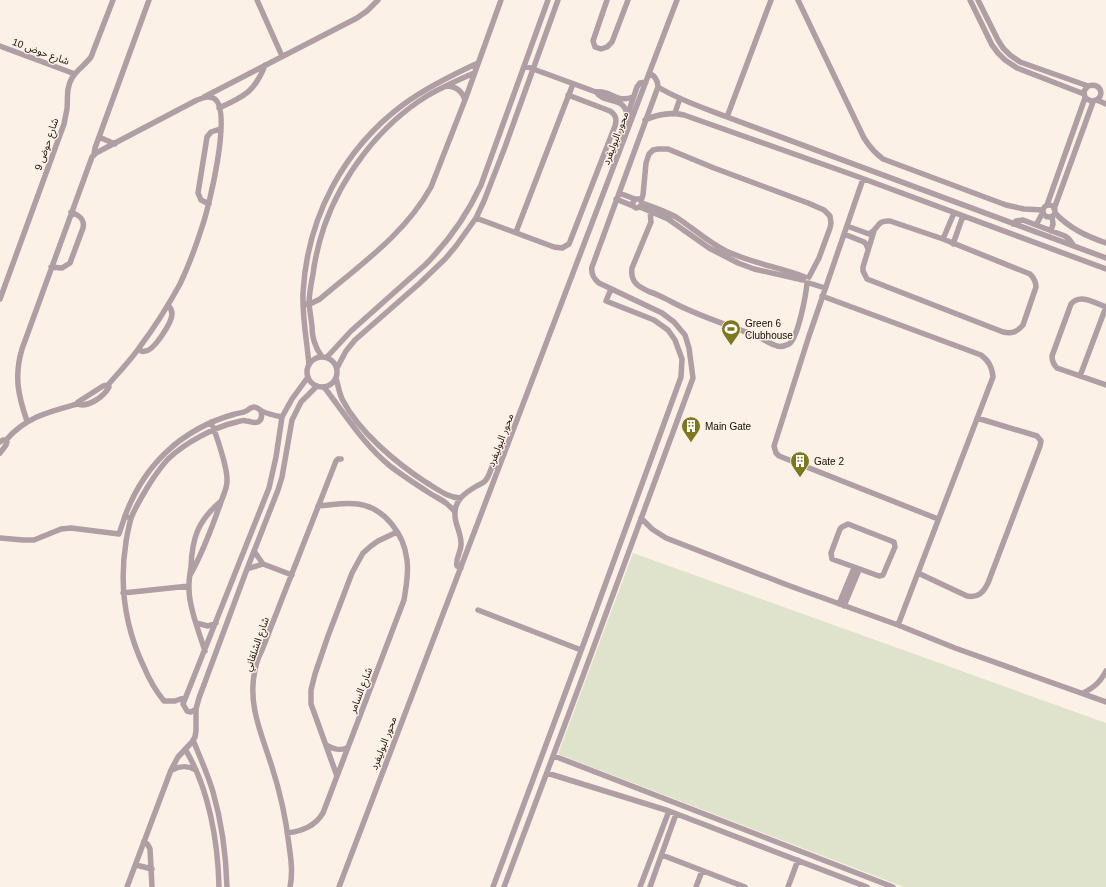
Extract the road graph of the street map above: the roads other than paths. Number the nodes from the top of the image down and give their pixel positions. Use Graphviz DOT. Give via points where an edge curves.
graph roads {
  1 [pos="113,0"];
  2 [pos="149,0"];
  3 [pos="257,0"];
  4 [pos="378,0"];
  5 [pos="501,0"];
  6 [pos="548,0"];
  7 [pos="558,0"];
  8 [pos="607,0"];
  9 [pos="628,0"];
  10 [pos="677,0"];
  11 [pos="771,0"];
  12 [pos="798,0"];
  13 [pos="970,0"];
  14 [pos="978,0"];
  15 [pos="0,46"];
  16 [pos="282,56"];
  17 [pos="478,63"];
  18 [pos="265,65"];
  19 [pos="525,66"];
  20 [pos="533,69"];
  21 [pos="474,73"];
  22 [pos="649,73"];
  23 [pos="75,74"];
  24 [pos="646,82"];
  25 [pos="573,84"];
  26 [pos="446,86"];
  27 [pos="1088,86"];
  28 [pos="658,87"];
  29 [pos="1103,94"];
  30 [pos="568,95"];
  31 [pos="1085,96"];
  32 [pos="608,97"];
  33 [pos="633,97"];
  34 [pos="203,98"];
  35 [pos="680,98"];
  36 [pos="465,100"];
  37 [pos="1095,101"];
  38 [pos="1106,104"];
  39 [pos="219,108"];
  40 [pos="675,113"];
  41 [pos="628,114"];
  42 [pos="727,117"];
  43 [pos="645,120"];
  44 [pos="220,129"];
  45 [pos="99,137"];
  46 [pos="623,142"];
  47 [pos="114,144"];
  48 [pos="94,154"];
  49 [pos="863,179"];
  50 [pos="619,193"];
  51 [pos="616,199"];
  52 [pos="638,202"];
  53 [pos="209,204"];
  54 [pos="1048,205"];
  55 [pos="650,211"];
  56 [pos="1043,211"];
  57 [pos="71,212"];
  58 [pos="1054,212"];
  59 [pos="954,213"];
  60 [pos="658,215"];
  61 [pos="963,216"];
  62 [pos="476,218"];
  63 [pos="674,220"];
  64 [pos="651,222"];
  65 [pos="1013,224"];
  66 [pos="1036,225"];
  67 [pos="847,226"];
  68 [pos="858,230"];
  69 [pos="874,231"];
  70 [pos="1051,231"];
  71 [pos="516,232"];
  72 [pos="844,234"];
  73 [pos="855,238"];
  74 [pos="943,239"];
  75 [pos="1106,243"];
  76 [pos="953,244"];
  77 [pos="1075,247"];
  78 [pos="868,249"];
  79 [pos="1106,258"];
  80 [pos="51,267"];
  81 [pos="1106,269"];
  82 [pos="807,280"];
  83 [pos="826,286"];
  84 [pos="611,289"];
  85 [pos="822,296"];
  86 [pos="0,299"];
  87 [pos="168,305"];
  88 [pos="306,305"];
  89 [pos="1106,307"];
  90 [pos="139,349"];
  91 [pos="324,357"];
  92 [pos="309,365"];
  93 [pos="337,368"];
  94 [pos="1080,376"];
  95 [pos="308,377"];
  96 [pos="336,378"];
  97 [pos="1106,385"];
  98 [pos="317,386"];
  99 [pos="324,387"];
  100 [pos="247,411"];
  101 [pos="261,411"];
  102 [pos="282,417"];
  103 [pos="977,418"];
  104 [pos="248,420"];
  105 [pos="27,421"];
  106 [pos="211,422"];
  107 [pos="214,430"];
  108 [pos="3,441"];
  109 [pos="0,453"];
  110 [pos="341,459"];
  111 [pos="500,464"];
  112 [pos="460,498"];
  113 [pos="221,502"];
  114 [pos="318,506"];
  115 [pos="455,512"];
  116 [pos="125,516"];
  117 [pos="131,518"];
  118 [pos="641,518"];
  119 [pos="938,519"];
  120 [pos="397,532"];
  121 [pos="0,538"];
  122 [pos="254,551"];
  123 [pos="263,564"];
  124 [pos="461,568"];
  125 [pos="247,569"];
  126 [pos="857,569"];
  127 [pos="918,573"];
  128 [pos="292,575"];
  129 [pos="190,576"];
  130 [pos="189,586"];
  131 [pos="123,593"];
  132 [pos="842,605"];
  133 [pos="478,610"];
  134 [pos="196,623"];
  135 [pos="216,623"];
  136 [pos="898,625"];
  137 [pos="581,650"];
  138 [pos="205,651"];
  139 [pos="1106,671"];
  140 [pos="1083,693"];
  141 [pos="186,697"];
  142 [pos="1106,702"];
  143 [pos="196,709"];
  144 [pos="193,740"];
  145 [pos="326,745"];
  146 [pos="347,748"];
  147 [pos="185,749"];
  148 [pos="554,756"];
  149 [pos="171,770"];
  150 [pos="196,770"];
  151 [pos="547,772"];
  152 [pos="337,776"];
  153 [pos="668,811"];
  154 [pos="676,814"];
  155 [pos="288,832"];
  156 [pos="144,841"];
  157 [pos="662,855"];
  158 [pos="798,860"];
  159 [pos="136,865"];
  160 [pos="152,869"];
  161 [pos="702,871"];
  162 [pos="127,887"];
  163 [pos="152,887"];
  164 [pos="219,887"];
  165 [pos="227,887"];
  166 [pos="290,887"];
  167 [pos="339,887"];
  168 [pos="493,887"];
  169 [pos="504,887"];
  170 [pos="640,887"];
  171 [pos="650,887"];
  172 [pos="696,887"];
  173 [pos="745,887"];
  174 [pos="788,887"];
  175 [pos="867,887"];
  176 [pos="893,887"];
  1 -- 23 [label="street, شارع حوض 9" via="93,52 86,64"];
  2 -- 45 [label="street"];
  3 -- 16 [label="street"];
  4 -- 16 [label="street" via="357,18"];
  5 -- 17 [label="street"];
  6 -- 19 [label="street"];
  7 -- 20 [label="street"];
  8 -- 9 [label="street" via="593,41 596,47 601,49 612,42"];
  10 -- 22 [label="street, محور البوليفرد"];
  11 -- 42 [label="street"];
  12 -- 56 [label="street" via="864,138 876,153 884,159 1006,205"];
  13 -- 31 [label="street" via="992,45 1005,60 1017,68"];
  14 -- 27 [label="street" via="1006,52 1020,62"];
  15 -- 23 [label="street, شارع حوض 10"];
  16 -- 18 [label="street"];
  17 -- 21 [label="street"];
  17 -- 88 [label="street" via="438,83 403,105 376,128 349,159 339,174 314,229 304,285"];
  18 -- 34 [label="street"];
  18 -- 39 [label="street" via="248,93"];
  19 -- 20 [label="street"];
  19 -- 91 [label="street" via="481,185 456,229 426,265"];
  20 -- 25 [label="street"];
  20 -- 62 [label="street"];
  21 -- 26 [label="street"];
  21 -- 36 [label="street"];
  22 -- 24 [label="street, محور البوليفرد"];
  22 -- 28 [label="street" via="657,81"];
  23 -- 86 [label="street, شارع حوض 9" via="68,87 64,124"];
  24 -- 33 [label="street" via="639,84"];
  24 -- 46 [label="street, محور البوليفرد"];
  25 -- 30 [label="street"];
  25 -- 32 [label="street" via="602,92"];
  26 -- 36 [label="street" via="456,88"];
  26 -- 88 [label="street" via="418,102 388,127 346,180 320,239"];
  27 -- 29 [label="street" via="1096,85"];
  27 -- 31 [label="street" via="1085,89"];
  28 -- 35 [label="street"];
  28 -- 43 [label="street"];
  29 -- 37 [label="street"];
  30 -- 71 [label="street"];
  30 -- 71 [label="street" via="612,112 616,117 615,126 569,244 558,248"];
  31 -- 37 [label="street" via="1089,101"];
  31 -- 54 [label="street"];
  32 -- 33 [label="street"];
  32 -- 41 [label="street" via="622,104"];
  33 -- 41 [label="street"];
  34 -- 39 [label="street" via="214,99"];
  34 -- 47 [label="street"];
  35 -- 40 [label="street"];
  35 -- 42 [label="street"];
  36 -- 88 [label="street" via="431,187 417,210 379,248 320,298"];
  37 -- 38 [label="street"];
  37 -- 58 [label="street"];
  39 -- 44 [label="street"];
  40 -- 43 [label="street"];
  40 -- 49 [label="street"];
  41 -- 46 [label="street" via="621,134"];
  42 -- 65 [label="street"];
  43 -- 50 [label="street"];
  44 -- 53 [label="street" via="218,160"];
  44 -- 53 [label="street" via="210,132 207,137 198,194 201,200"];
  45 -- 47 [label="street"];
  45 -- 48 [label="street"];
  46 -- 111 [label="street, محور البوليفرد"];
  47 -- 48 [label="street"];
  48 -- 57 [label="street"];
  49 -- 59 [label="street"];
  49 -- 67 [label="street"];
  50 -- 51 [label="street"];
  50 -- 52 [label="street"];
  51 -- 52 [label="street"];
  51 -- 84 [label="street" via="591,270 596,281"];
  52 -- 55 [label="street"];
  52 -- 63 [label="street" via="665,212"];
  52 -- 82 [label="street" via="643,192 649,154 653,150 668,149 824,210 829,214 831,223 819,258"];
  53 -- 87 [label="street" via="190,262"];
  54 -- 56 [label="street"];
  54 -- 58 [label="street" via="1052,206"];
  55 -- 60 [label="street"];
  55 -- 64 [label="street"];
  56 -- 58 [label="street" via="1046,216"];
  56 -- 66 [label="street"];
  57 -- 80 [label="street"];
  57 -- 80 [label="street" via="82,219 83,225 70,262 62,268"];
  58 -- 70 [label="street"];
  58 -- 75 [label="street" via="1081,234"];
  59 -- 61 [label="street"];
  59 -- 74 [label="street"];
  60 -- 63 [label="street"];
  60 -- 64 [label="street"];
  61 -- 76 [label="street"];
  61 -- 81 [label="street"];
  62 -- 71 [label="street"];
  62 -- 93 [label="street" via="445,259 355,340"];
  63 -- 82 [label="street" via="726,254 754,268"];
  64 -- 82 [label="street" via="632,268 632,276 637,286 682,308 776,345 787,345 795,336"];
  65 -- 66 [label="street" via="1023,220"];
  65 -- 77 [label="street"];
  66 -- 70 [label="street"];
  67 -- 68 [label="street"];
  67 -- 72 [label="street"];
  68 -- 69 [label="street" via="870,234"];
  68 -- 73 [label="street"];
  69 -- 74 [label="street" via="881,221 890,221"];
  69 -- 78 [label="street"];
  70 -- 77 [label="street" via="1065,236"];
  72 -- 73 [label="street"];
  72 -- 83 [label="street"];
  73 -- 78 [label="street" via="864,242"];
  74 -- 76 [label="street"];
  76 -- 78 [label="street" via="1026,272 1034,278 1036,287 1019,330 1009,334 871,281 863,271"];
  77 -- 79 [label="street"];
  80 -- 105 [label="street" via="18,367 19,396"];
  82 -- 83 [label="street"];
  83 -- 85 [label="street"];
  84 -- 118 [label="street" via="662,313 674,322 685,335 691,362 693,378"];
  84 -- 137 [label="street" via="606,301 654,320 668,330 682,359 681,377"];
  85 -- 103 [label="street" via="981,355 990,364 993,376"];
  85 -- 119 [label="street" via="774,449 779,456"];
  87 -- 90 [label="street"];
  87 -- 90 [label="street" via="172,313 165,329 150,349"];
  88 -- 91 [label="street" via="314,342"];
  88 -- 92 [label="street" via="304,328"];
  89 -- 94 [label="street"];
  89 -- 94 [label="street" via="1083,298 1071,304 1052,360 1057,368"];
  90 -- 105 [label="street" via="98,399 54,410"];
  91 -- 92 [label="street" via="316,358"];
  91 -- 93 [label="street" via="333,361"];
  92 -- 95 [label="street"];
  93 -- 96 [label="street"];
  94 -- 97 [label="street"];
  95 -- 98 [label="street"];
  95 -- 102 [label="street"];
  96 -- 99 [label="street"];
  96 -- 112 [label="street" via="342,399 376,443 415,475 449,497"];
  98 -- 99 [label="street"];
  98 -- 122 [label="street" via="301,402 292,420 282,477"];
  99 -- 115 [label="street" via="362,438 380,457 406,478 446,502"];
  100 -- 101 [label="street" via="255,407"];
  100 -- 104 [label="street"];
  100 -- 106 [label="street"];
  101 -- 102 [label="street"];
  101 -- 104 [label="street" via="260,420 252,423"];
  102 -- 135 [label="street" via="269,488"];
  103 -- 119 [label="street"];
  103 -- 127 [label="street" via="1040,439 1040,446 988,583 982,592 975,596 967,596"];
  104 -- 107 [label="street"];
  105 -- 108 [label="street"];
  106 -- 107 [label="street"];
  106 -- 116 [label="street" via="174,444 155,463 133,495"];
  107 -- 113 [label="street" via="227,474 226,490"];
  107 -- 117 [label="street" via="168,459 153,478"];
  108 -- 109 [label="street" via="7,442"];
  110 -- 114 [label="street, شارع الشلقاني" via="336,461"];
  111 -- 112 [label="street" via="492,467 484,482"];
  111 -- 124 [label="street, محور البوليفرد"];
  112 -- 115 [label="street"];
  113 -- 129 [label="street"];
  113 -- 129 [label="street" via="205,517 196,533"];
  114 -- 120 [label="street" via="348,503 370,506 384,515"];
  114 -- 128 [label="street, شارع الشلقاني"];
  115 -- 124 [label="street" via="462,542 457,563"];
  116 -- 117 [label="street"];
  116 -- 121 [label="street" via="119,534 70,528 34,540"];
  117 -- 131 [label="street" via="125,552"];
  118 -- 132 [label="street" via="666,538"];
  118 -- 148 [label="street"];
  119 -- 127 [label="street"];
  120 -- 145 [label="street" via="378,541 363,553 350,577 315,674 311,700"];
  120 -- 146 [label="street, شارع السامر" via="407,560 404,600"];
  122 -- 123 [label="street"];
  122 -- 125 [label="street"];
  123 -- 125 [label="street"];
  123 -- 128 [label="street"];
  124 -- 167 [label="street, محور البوليفرد"];
  125 -- 143 [label="street"];
  126 -- 126 [label="street" via="883,575 895,547 894,542 848,524 842,527 831,556"];
  126 -- 132 [label="street"];
  127 -- 136 [label="street"];
  128 -- 155 [label="street, شارع الشلقاني" via="255,670 252,692 256,721 275,778"];
  129 -- 130 [label="street"];
  130 -- 131 [label="street"];
  130 -- 134 [label="street"];
  131 -- 141 [label="street" via="132,637 155,689 164,701"];
  132 -- 136 [label="street"];
  133 -- 137 [label="street"];
  134 -- 135 [label="street" via="211,626"];
  134 -- 138 [label="street"];
  135 -- 138 [label="street"];
  136 -- 140 [label="street"];
  137 -- 168 [label="street"];
  138 -- 141 [label="street"];
  139 -- 140 [label="street" via="1093,688"];
  140 -- 142 [label="street"];
  141 -- 143 [label="street" via="183,704 187,711"];
  143 -- 144 [label="street" via="196,731"];
  144 -- 147 [label="street"];
  144 -- 165 [label="street" via="219,815"];
  145 -- 146 [label="street" via="336,750"];
  145 -- 152 [label="street"];
  146 -- 152 [label="street, شارع السامر"];
  147 -- 149 [label="street"];
  147 -- 150 [label="street"];
  148 -- 151 [label="street"];
  148 -- 176 [label="street"];
  149 -- 150 [label="street" via="182,766"];
  149 -- 156 [label="street"];
  150 -- 164 [label="street" via="214,833"];
  151 -- 153 [label="street"];
  151 -- 169 [label="street"];
  152 -- 155 [label="street, شارع السامر" via="323,813 317,821 300,831"];
  153 -- 154 [label="street"];
  153 -- 170 [label="street"];
  154 -- 157 [label="street"];
  154 -- 158 [label="street"];
  155 -- 166 [label="street, شارع الشلقاني" via="292,874"];
  156 -- 159 [label="street"];
  156 -- 160 [label="street" via="150,849"];
  157 -- 161 [label="street"];
  157 -- 171 [label="street"];
  158 -- 174 [label="street"];
  158 -- 175 [label="street"];
  159 -- 160 [label="street"];
  159 -- 162 [label="street"];
  160 -- 163 [label="street"];
  161 -- 172 [label="street"];
  161 -- 173 [label="street"];
}
